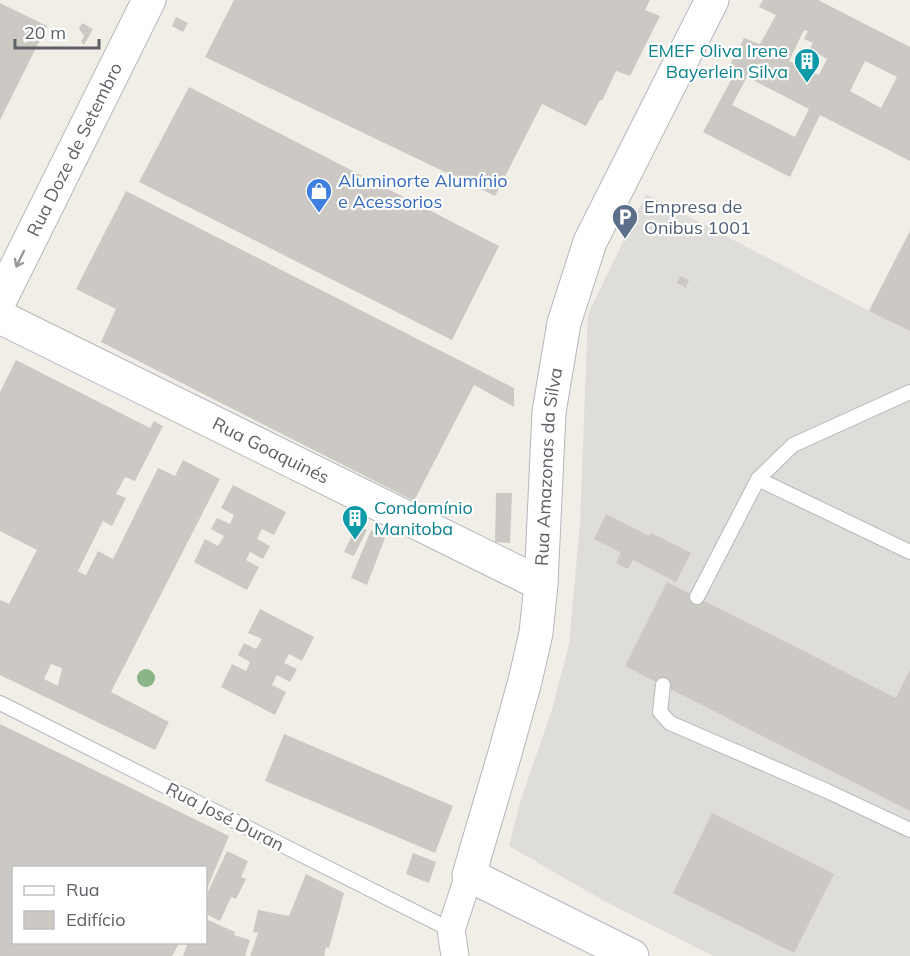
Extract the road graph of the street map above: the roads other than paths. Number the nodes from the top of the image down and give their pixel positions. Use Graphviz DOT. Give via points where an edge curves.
graph roads {
  1 [pos="149,0"];
  2 [pos="712,0"];
  3 [pos="0,300"];
  4 [pos="0,317"];
  5 [pos="910,392"];
  6 [pos="758,479"];
  7 [pos="910,552"];
  8 [pos="541,584"];
  9 [pos="697,597"];
  10 [pos="663,685"];
  11 [pos="0,703"];
  12 [pos="910,830"];
  13 [pos="469,874"];
  14 [pos="453,943"];
  15 [pos="632,956"];
  1 -- 3 [label="street, Rua Doze de Setembro, one-way"];
  2 -- 8 [label="street, Rua Amazonas da Silva" via="590,242 564,323 549,412"];
  4 -- 8 [label="street, Rua Goaquinés"];
  5 -- 6 [label="lane" via="793,445"];
  6 -- 7 [label="lane"];
  6 -- 9 [label="lane"];
  8 -- 13 [label="street, Rua Amazonas da Silva" via="536,633 525,681"];
  10 -- 12 [label="lane" via="660,712 670,723"];
  11 -- 14 [label="lane, Rua José Duran"];
  13 -- 14 [label="street, Rua Amazonas da Silva"];
  13 -- 15 [label="street"];
}
